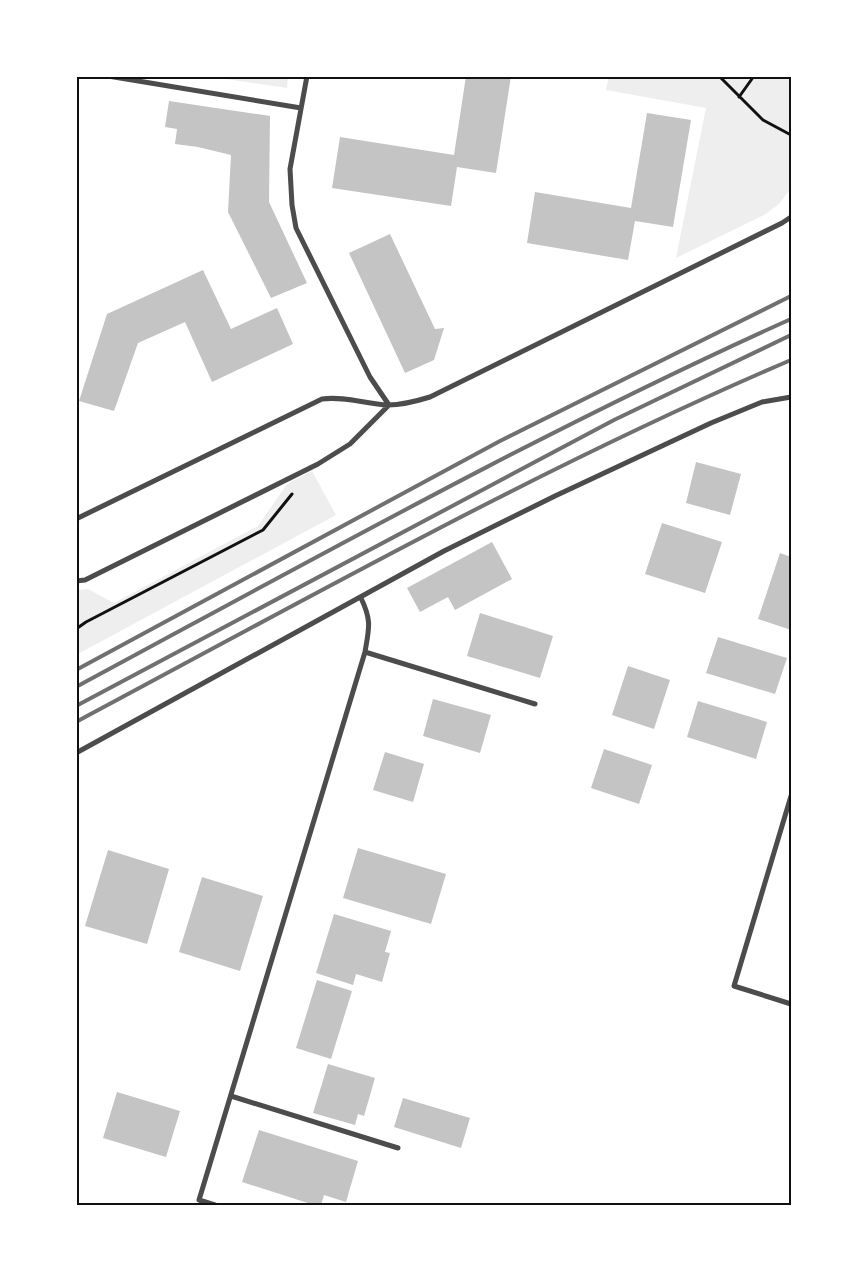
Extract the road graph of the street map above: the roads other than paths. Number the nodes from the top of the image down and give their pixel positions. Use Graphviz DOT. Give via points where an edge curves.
graph roads {
  1 [pos="108,76"];
  2 [pos="307,76"];
  3 [pos="301,108"];
  4 [pos="791,217"];
  5 [pos="791,397"];
  6 [pos="389,405"];
  7 [pos="76,518"];
  8 [pos="76,581"];
  9 [pos="361,598"];
  10 [pos="366,652"];
  11 [pos="535,704"];
  12 [pos="76,753"];
  13 [pos="791,796"];
  14 [pos="791,1004"];
  15 [pos="231,1096"];
  16 [pos="398,1148"];
  17 [pos="214,1205"];
  1 -- 3 [label="street"];
  2 -- 3 [label="street"];
  3 -- 6 [label="street" via="290,169 296,228 370,377"];
  4 -- 6 [label="street" via="430,397"];
  5 -- 9 [label="street" via="762,402 711,423 554,496 444,551"];
  6 -- 7 [label="street" via="345,398 322,399"];
  6 -- 8 [label="street" via="350,444 318,464 85,580"];
  9 -- 10 [label="street" via="370,626"];
  9 -- 12 [label="street"];
  10 -- 11 [label="street"];
  10 -- 15 [label="street"];
  13 -- 14 [label="street" via="734,986"];
  15 -- 16 [label="street"];
  15 -- 17 [label="street" via="199,1200"];
}
